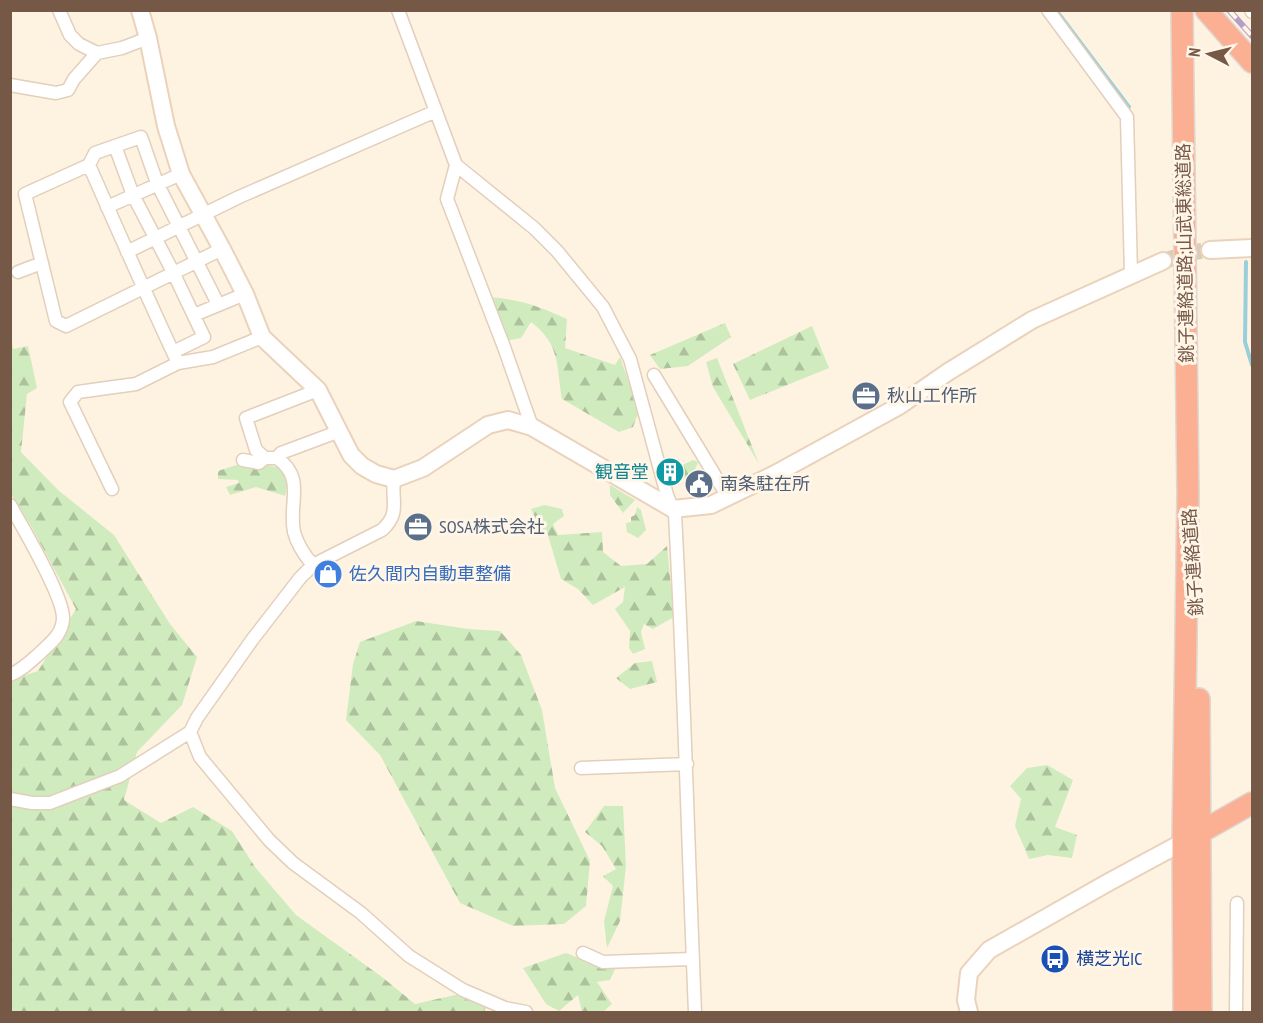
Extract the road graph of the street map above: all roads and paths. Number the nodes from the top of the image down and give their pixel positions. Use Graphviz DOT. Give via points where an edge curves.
graph roads {
  1 [pos="59,10"];
  2 [pos="398,10"];
  3 [pos="1048,10"];
  4 [pos="1206,10"];
  5 [pos="141,11"];
  6 [pos="1182,19"];
  7 [pos="148,38"];
  8 [pos="97,53"];
  9 [pos="1252,62"];
  10 [pos="10,85"];
  11 [pos="436,111"];
  12 [pos="115,146"];
  13 [pos="89,165"];
  14 [pos="456,165"];
  15 [pos="181,174"];
  16 [pos="157,183"];
  17 [pos="133,195"];
  18 [pos="107,207"];
  19 [pos="204,213"];
  20 [pos="179,228"];
  21 [pos="156,239"];
  22 [pos="1252,248"];
  23 [pos="222,249"];
  24 [pos="1210,250"];
  25 [pos="127,252"];
  26 [pos="196,261"];
  27 [pos="1163,261"];
  28 [pos="42,263"];
  29 [pos="18,272"];
  30 [pos="173,272"];
  31 [pos="1131,274"];
  32 [pos="143,287"];
  33 [pos="245,294"];
  34 [pos="218,304"];
  35 [pos="194,315"];
  36 [pos="262,337"];
  37 [pos="175,357"];
  38 [pos="654,375"];
  39 [pos="318,390"];
  40 [pos="87,412"];
  41 [pos="532,427"];
  42 [pos="340,431"];
  43 [pos="83,433"];
  44 [pos="271,458"];
  45 [pos="243,460"];
  46 [pos="394,478"];
  47 [pos="112,489"];
  48 [pos="1188,495"];
  49 [pos="728,497"];
  50 [pos="10,505"];
  51 [pos="673,509"];
  52 [pos="313,565"];
  53 [pos="10,675"];
  54 [pos="190,732"];
  55 [pos="687,764"];
  56 [pos="580,768"];
  57 [pos="10,799"];
  58 [pos="1252,803"];
  59 [pos="1192,837"];
  60 [pos="1237,903"];
  61 [pos="583,953"];
  62 [pos="691,959"];
  63 [pos="525,1012"];
  64 [pos="695,1012"];
  65 [pos="969,1012"];
  66 [pos="1184,1012"];
  67 [pos="1202,1012"];
  68 [pos="1236,1012"];
  1 -- 8 [label="street" via="70,35"];
  2 -- 11 [label="street"];
  3 -- 31 [label="street" via="1127,117"];
  4 -- 9 [label="highway"];
  5 -- 7 [label="street"];
  6 -- 48 [label="highway, 銚子連絡道路;山武東総道路"];
  7 -- 8 [label="street"];
  7 -- 15 [label="street" via="166,126"];
  8 -- 10 [label="street" via="68,90 56,93"];
  11 -- 14 [label="street"];
  11 -- 19 [label="street"];
  12 -- 13 [label="street" via="95,153"];
  12 -- 16 [label="street" via="141,137"];
  12 -- 17 [label="street"];
  13 -- 18 [label="street"];
  13 -- 28 [label="street" via="25,194"];
  14 -- 41 [label="street" via="447,199"];
  14 -- 51 [label="street" via="534,228 603,307 630,359"];
  15 -- 16 [label="street"];
  15 -- 19 [label="street"];
  16 -- 17 [label="street"];
  16 -- 20 [label="street"];
  17 -- 18 [label="street"];
  17 -- 21 [label="street"];
  18 -- 25 [label="street"];
  19 -- 20 [label="street"];
  19 -- 23 [label="street"];
  20 -- 21 [label="street"];
  20 -- 26 [label="street"];
  21 -- 25 [label="street"];
  21 -- 30 [label="street"];
  22 -- 24 [label="street"];
  23 -- 26 [label="street"];
  23 -- 33 [label="street"];
  25 -- 32 [label="street"];
  26 -- 30 [label="street"];
  26 -- 34 [label="street"];
  27 -- 31 [label="street"];
  28 -- 29 [label="street"];
  28 -- 32 [label="street" via="56,321 66,326"];
  30 -- 32 [label="street"];
  30 -- 35 [label="street"];
  31 -- 49 [label="street" via="1032,320 899,406"];
  32 -- 37 [label="street"];
  33 -- 34 [label="street"];
  33 -- 36 [label="street"];
  34 -- 35 [label="street"];
  35 -- 37 [label="street" via="204,337"];
  36 -- 37 [label="street" via="213,357"];
  36 -- 39 [label="street"];
  37 -- 43 [label="street" via="136,384 78,392 70,402"];
  38 -- 49 [label="street"];
  39 -- 42 [label="street"];
  39 -- 44 [label="street" via="246,418 256,450"];
  40 -- 43 [label="street"];
  41 -- 46 [label="street" via="508,420 488,425 423,468"];
  41 -- 51 [label="street"];
  42 -- 44 [label="street"];
  42 -- 46 [label="street" via="351,455 362,466"];
  43 -- 47 [label="street"];
  44 -- 45 [label="street" via="259,463"];
  44 -- 52 [label="street" via="288,466 293,476 294,532"];
  46 -- 52 [label="street" via="395,507 390,522 382,530"];
  48 -- 59 [label="highway, 銚子連絡道路"];
  49 -- 51 [label="street" via="711,505"];
  50 -- 53 [label="street" via="62,607 63,620 58,635 21,670"];
  51 -- 55 [label="street"];
  52 -- 54 [label="street" via="252,640"];
  54 -- 57 [label="street" via="120,776 50,803"];
  54 -- 63 [label="street" via="200,757 293,863 361,913 409,956 463,990"];
  55 -- 56 [label="street"];
  55 -- 62 [label="street"];
  58 -- 59 [label="highway"];
  59 -- 65 [label="street" via="989,950 969,973"];
  59 -- 66 [label="highway"];
  59 -- 67 [label="highway"];
  60 -- 68 [label="street"];
  61 -- 62 [label="street" via="603,962"];
  62 -- 64 [label="street"];
}
